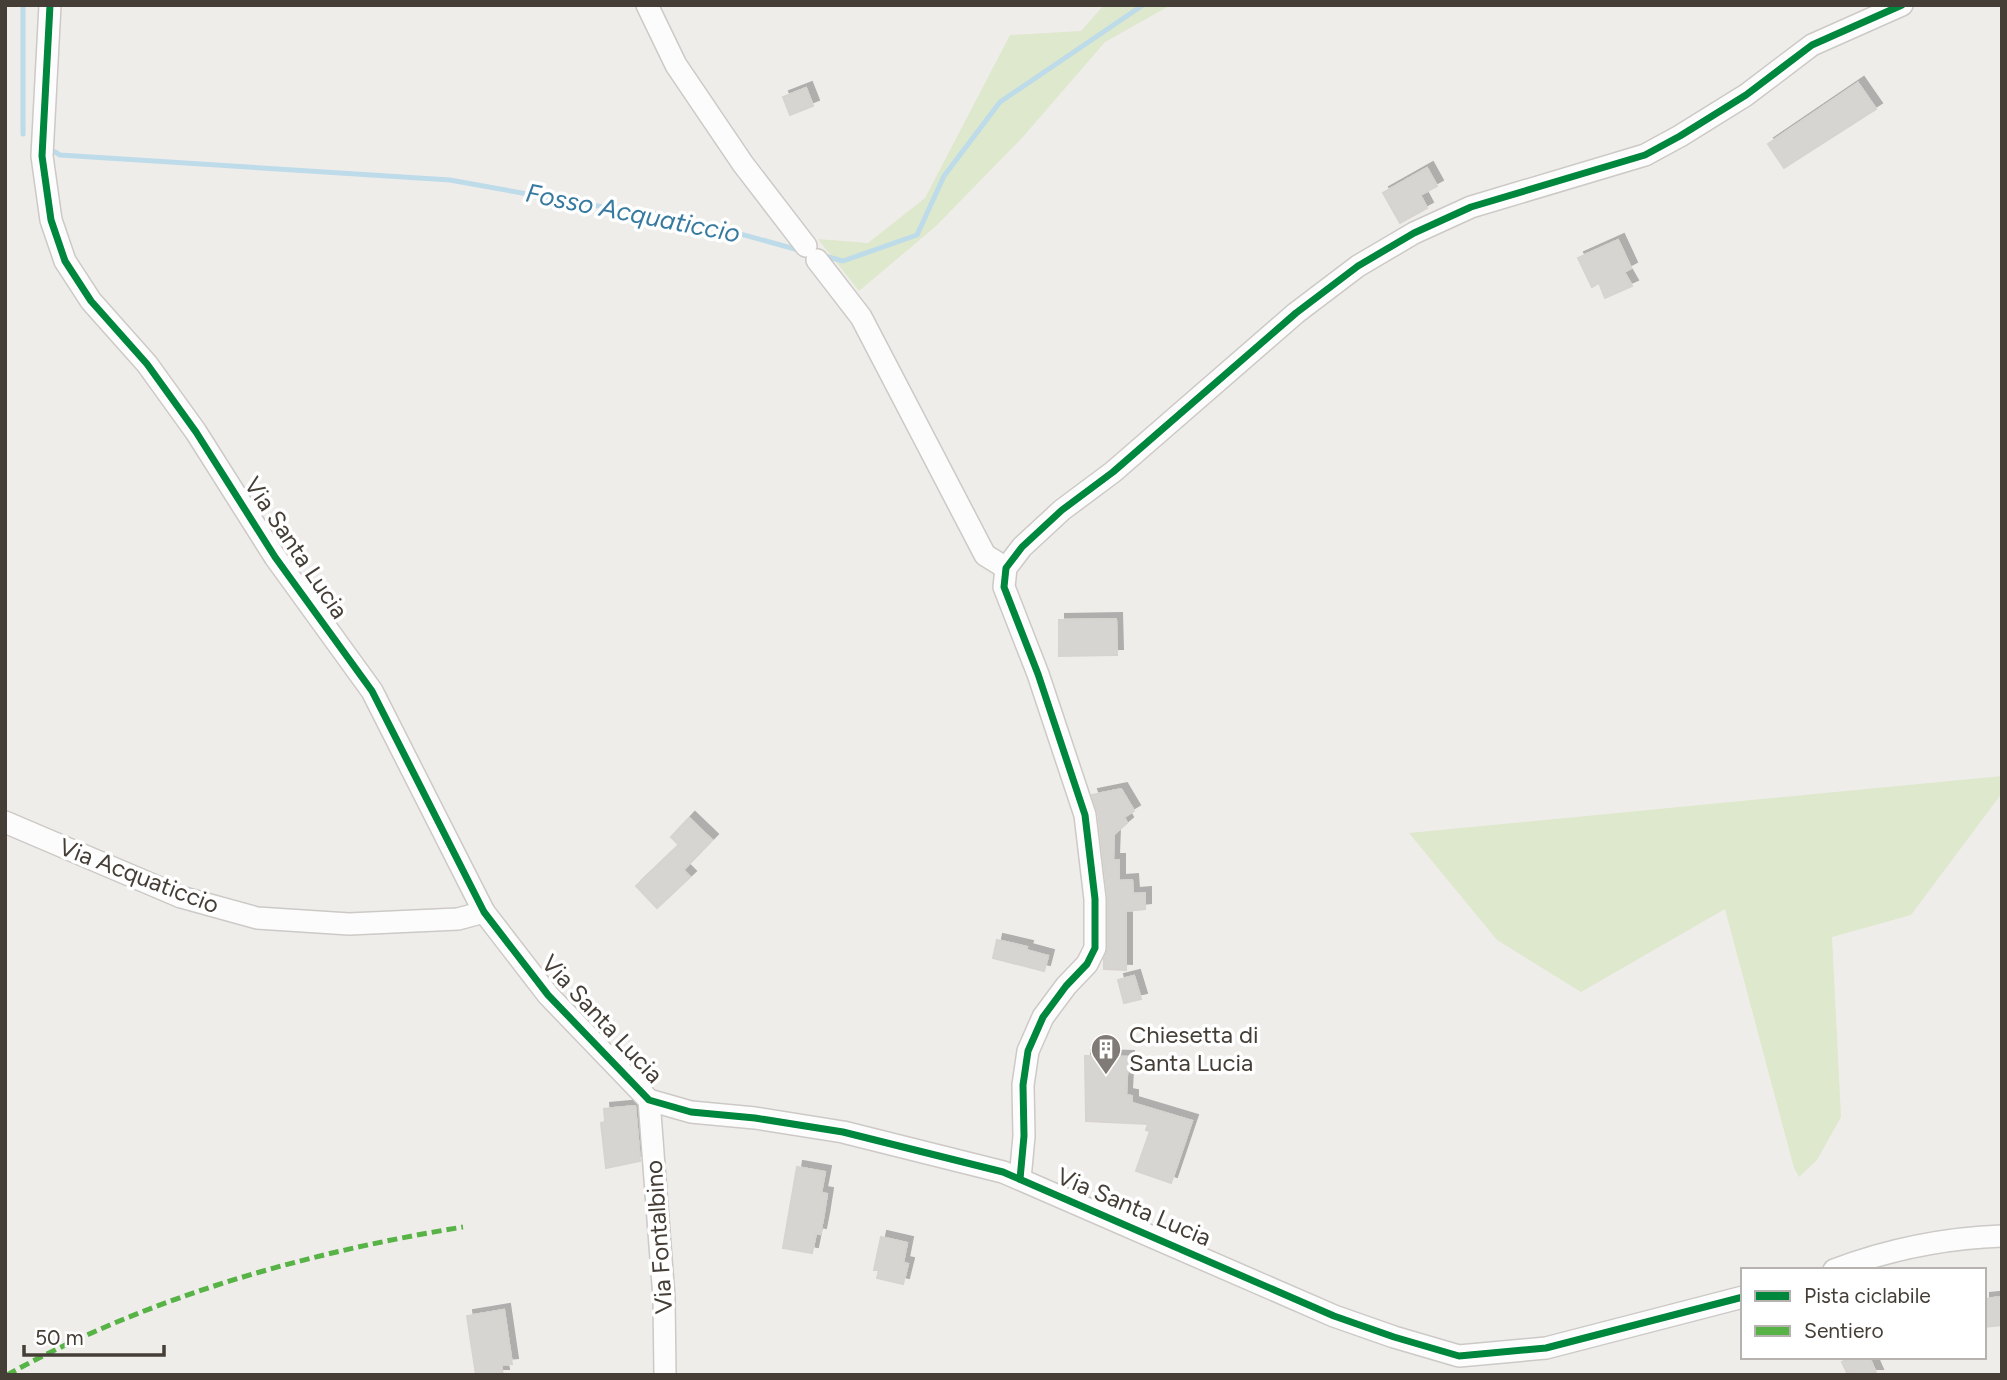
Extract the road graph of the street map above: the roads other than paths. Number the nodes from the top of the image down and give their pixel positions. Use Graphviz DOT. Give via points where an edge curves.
graph roads {
  1 [pos="50,5"];
  2 [pos="647,5"];
  3 [pos="1902,5"];
  4 [pos="1006,568"];
  5 [pos="5,822"];
  6 [pos="484,912"];
  7 [pos="649,1100"];
  8 [pos="1020,1180"];
  9 [pos="2002,1236"];
  10 [pos="1839,1268"];
  11 [pos="1741,1298"];
  12 [pos="666,1375"];
  1 -- 6 [label="street, Via Santa Lucia" via="42,156 51,220 65,261 91,301 147,364 188,421 275,557 372,691"];
  2 -- 4 [label="street" via="676,65 743,164 861,317 985,555"];
  3 -- 4 [label="street" via="1812,45 1746,95 1645,155 1471,207 1358,265 1062,510"];
  4 -- 8 [label="street" via="1004,587 1085,815 1095,899 1095,948 1043,1017 1028,1051"];
  5 -- 6 [label="street, Via Acquaticcio" via="181,897 257,918 349,924 458,919"];
  6 -- 7 [label="street, Via Santa Lucia" via="548,995"];
  7 -- 8 [label="street, Via Santa Lucia" via="691,1112 843,1132"];
  7 -- 12 [label="street, Via Fontalbino"];
  8 -- 11 [label="street, Via Santa Lucia" via="1334,1316 1459,1356 1545,1348"];
  9 -- 10 [label="street" via="1962,1238"];
}
